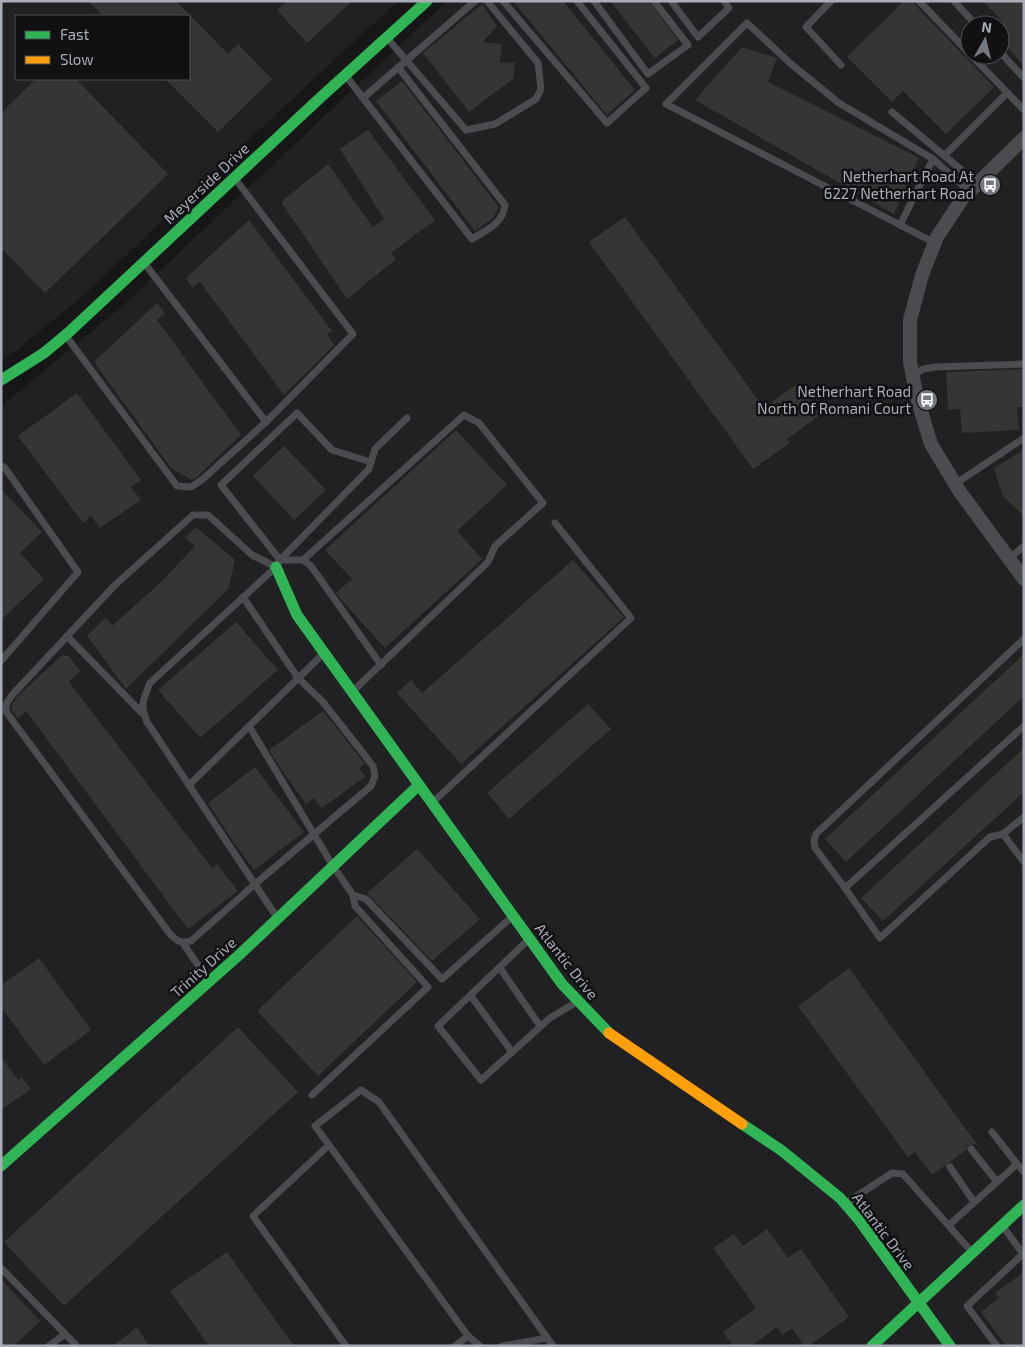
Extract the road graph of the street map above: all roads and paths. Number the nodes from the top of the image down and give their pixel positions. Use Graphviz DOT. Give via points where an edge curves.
graph roads {
  1 [pos="427,1"];
  2 [pos="475,1"];
  3 [pos="487,1"];
  4 [pos="503,1"];
  5 [pos="577,1"];
  6 [pos="594,1"];
  7 [pos="654,1"];
  8 [pos="670,1"];
  9 [pos="724,1"];
  10 [pos="831,1"];
  11 [pos="919,1"];
  12 [pos="954,1"];
  13 [pos="967,15"];
  14 [pos="388,38"];
  15 [pos="406,60"];
  16 [pos="1010,63"];
  17 [pos="841,65"];
  18 [pos="398,67"];
  19 [pos="345,75"];
  20 [pos="1024,78"];
  21 [pos="1006,94"];
  22 [pos="363,98"];
  23 [pos="1024,110"];
  24 [pos="892,112"];
  25 [pos="1024,138"];
  26 [pos="944,155"];
  27 [pos="933,159"];
  28 [pos="234,178"];
  29 [pos="973,187"];
  30 [pos="900,225"];
  31 [pos="935,243"];
  32 [pos="143,262"];
  33 [pos="66,335"];
  34 [pos="1024,364"];
  35 [pos="913,376"];
  36 [pos="1,380"];
  37 [pos="407,418"];
  38 [pos="266,422"];
  39 [pos="1024,438"];
  40 [pos="371,462"];
  41 [pos="1,466"];
  42 [pos="955,484"];
  43 [pos="555,523"];
  44 [pos="1024,546"];
  45 [pos="1009,559"];
  46 [pos="303,560"];
  47 [pos="278,564"];
  48 [pos="1024,578"];
  49 [pos="243,597"];
  50 [pos="67,636"];
  51 [pos="1024,639"];
  52 [pos="324,653"];
  53 [pos="1,661"];
  54 [pos="381,665"];
  55 [pos="298,678"];
  56 [pos="352,692"];
  57 [pos="144,716"];
  58 [pos="249,726"];
  59 [pos="1024,726"];
  60 [pos="189,785"];
  61 [pos="419,785"];
  62 [pos="432,803"];
  63 [pos="1024,817"];
  64 [pos="314,834"];
  65 [pos="1003,834"];
  66 [pos="1024,862"];
  67 [pos="333,866"];
  68 [pos="255,884"];
  69 [pos="845,888"];
  70 [pos="354,895"];
  71 [pos="513,916"];
  72 [pos="278,918"];
  73 [pos="530,939"];
  74 [pos="183,943"];
  75 [pos="500,968"];
  76 [pos="209,982"];
  77 [pos="471,996"];
  78 [pos="577,1001"];
  79 [pos="540,1026"];
  80 [pos="512,1052"];
  81 [pos="312,1095"];
  82 [pos="992,1132"];
  83 [pos="329,1144"];
  84 [pos="971,1149"];
  85 [pos="1017,1164"];
  86 [pos="1,1166"];
  87 [pos="950,1167"];
  88 [pos="1024,1172"];
  89 [pos="996,1182"];
  90 [pos="974,1202"];
  91 [pos="845,1203"];
  92 [pos="1024,1205"];
  93 [pos="949,1225"];
  94 [pos="1002,1226"];
  95 [pos="973,1253"];
  96 [pos="1024,1254"];
  97 [pos="1,1268"];
  98 [pos="918,1304"];
  99 [pos="65,1334"];
  100 [pos="468,1336"];
  101 [pos="548,1338"];
  102 [pos="75,1344"];
  103 [pos="49,1346"];
  104 [pos="346,1346"];
  105 [pos="455,1346"];
  106 [pos="480,1346"];
  107 [pos="502,1346"];
  108 [pos="553,1346"];
  109 [pos="872,1346"];
  110 [pos="950,1346"];
  111 [pos="997,1346"];
  1 -- 14 [label="street, Meyerside Drive"];
  2 -- 15 [label="lane"];
  3 -- 15 [label="lane" via="538,63 541,90 536,100 494,124 466,130"];
  4 -- 5 [label="lane" via="607,123 646,88"];
  6 -- 7 [label="lane" via="648,74 688,45"];
  8 -- 9 [label="lane" via="698,37 729,8"];
  10 -- 17 [label="lane" via="806,26"];
  11 -- 21 [label="lane"];
  12 -- 13 [label="lane"];
  14 -- 15 [label="lane"];
  14 -- 19 [label="street, Meyerside Drive"];
  15 -- 18 [label="lane"];
  16 -- 20 [label="lane"];
  18 -- 22 [label="lane"];
  18 -- 22 [label="lane" via="506,205 499,222 472,239"];
  19 -- 22 [label="lane"];
  19 -- 28 [label="street, Meyerside Drive"];
  21 -- 23 [label="lane"];
  21 -- 26 [label="lane"];
  24 -- 26 [label="lane"];
  25 -- 29 [label="street"];
  26 -- 29 [label="lane"];
  27 -- 29 [label="lane"];
  27 -- 30 [label="lane"];
  27 -- 30 [label="lane" via="839,103 747,23 666,104"];
  28 -- 32 [label="street, Meyerside Drive"];
  28 -- 38 [label="lane" via="353,334"];
  29 -- 31 [label="street"];
  30 -- 31 [label="lane"];
  31 -- 35 [label="street" via="910,320"];
  32 -- 33 [label="street, Meyerside Drive"];
  32 -- 38 [label="lane"];
  33 -- 36 [label="street, Meyerside Drive"];
  33 -- 38 [label="lane" via="177,486 190,487 203,479"];
  34 -- 35 [label="lane" via="936,367 923,369"];
  35 -- 42 [label="street" via="930,444"];
  37 -- 40 [label="lane" via="375,450"];
  39 -- 42 [label="lane"];
  40 -- 47 [label="lane" via="369,469"];
  40 -- 47 [label="lane" via="332,450 297,413 221,485"];
  41 -- 53 [label="lane" via="78,572"];
  42 -- 45 [label="street"];
  43 -- 62 [label="lane" via="631,618"];
  44 -- 45 [label="lane"];
  45 -- 48 [label="street"];
  46 -- 47 [label="lane"];
  46 -- 54 [label="lane" via="311,566"];
  46 -- 54 [label="lane" via="464,416 479,423 543,503 495,546 488,562"];
  47 -- 49 [label="lane"];
  47 -- 50 [label="lane" via="252,555 208,515 193,515 115,585"];
  47 -- 52 [label="street, Atlantic Drive" via="297,615"];
  49 -- 55 [label="lane"];
  49 -- 57 [label="lane" via="150,683 141,708"];
  50 -- 57 [label="lane"];
  50 -- 74 [label="lane" via="8,700 7,714 170,934"];
  51 -- 69 [label="lane" via="816,834 815,848"];
  52 -- 55 [label="lane"];
  52 -- 56 [label="street, Atlantic Drive"];
  54 -- 56 [label="lane"];
  55 -- 58 [label="lane"];
  55 -- 64 [label="lane" via="323,702 373,766 375,776 371,786"];
  56 -- 61 [label="street, Atlantic Drive"];
  57 -- 60 [label="lane"];
  58 -- 60 [label="lane"];
  58 -- 64 [label="lane"];
  59 -- 69 [label="lane"];
  60 -- 68 [label="lane"];
  61 -- 62 [label="street, Atlantic Drive"];
  61 -- 67 [label="street, Trinity Drive"];
  62 -- 71 [label="street, Atlantic Drive"];
  63 -- 65 [label="lane"];
  64 -- 67 [label="lane"];
  64 -- 68 [label="lane"];
  65 -- 66 [label="lane"];
  65 -- 69 [label="lane" via="990,838 880,938"];
  67 -- 70 [label="lane"];
  67 -- 72 [label="street, Trinity Drive"];
  68 -- 72 [label="lane"];
  68 -- 74 [label="lane" via="191,941"];
  70 -- 71 [label="lane" via="366,899 442,979"];
  70 -- 81 [label="lane" via="355,906 428,987"];
  71 -- 73 [label="street, Atlantic Drive"];
  72 -- 76 [label="street, Trinity Drive"];
  73 -- 75 [label="lane"];
  73 -- 78 [label="street, Atlantic Drive"];
  74 -- 76 [label="lane"];
  75 -- 77 [label="lane"];
  75 -- 79 [label="lane"];
  76 -- 86 [label="street, Trinity Drive"];
  77 -- 80 [label="lane"];
  77 -- 80 [label="lane" via="438,1026 481,1080"];
  78 -- 79 [label="lane"];
  78 -- 91 [label="street, Atlantic Drive" via="607,1032 781,1150"];
  79 -- 80 [label="lane"];
  82 -- 85 [label="lane"];
  83 -- 100 [label="lane"];
  83 -- 101 [label="lane" via="315,1126 361,1090 379,1102"];
  83 -- 104 [label="lane" via="253,1216"];
  84 -- 89 [label="lane"];
  85 -- 88 [label="lane"];
  85 -- 89 [label="lane"];
  87 -- 90 [label="lane"];
  89 -- 90 [label="lane"];
  90 -- 93 [label="lane"];
  91 -- 93 [label="lane" via="892,1173 903,1174"];
  91 -- 98 [label="street, Atlantic Drive"];
  92 -- 94 [label="street"];
  93 -- 95 [label="lane"];
  94 -- 95 [label="street"];
  94 -- 96 [label="lane"];
  95 -- 98 [label="street"];
  96 -- 111 [label="lane" via="967,1306"];
  97 -- 99 [label="lane"];
  98 -- 109 [label="street"];
  98 -- 110 [label="street, Atlantic Drive"];
  99 -- 102 [label="lane"];
  99 -- 103 [label="lane"];
  100 -- 105 [label="lane"];
  100 -- 106 [label="lane"];
  101 -- 107 [label="lane"];
  101 -- 108 [label="lane"];
}
